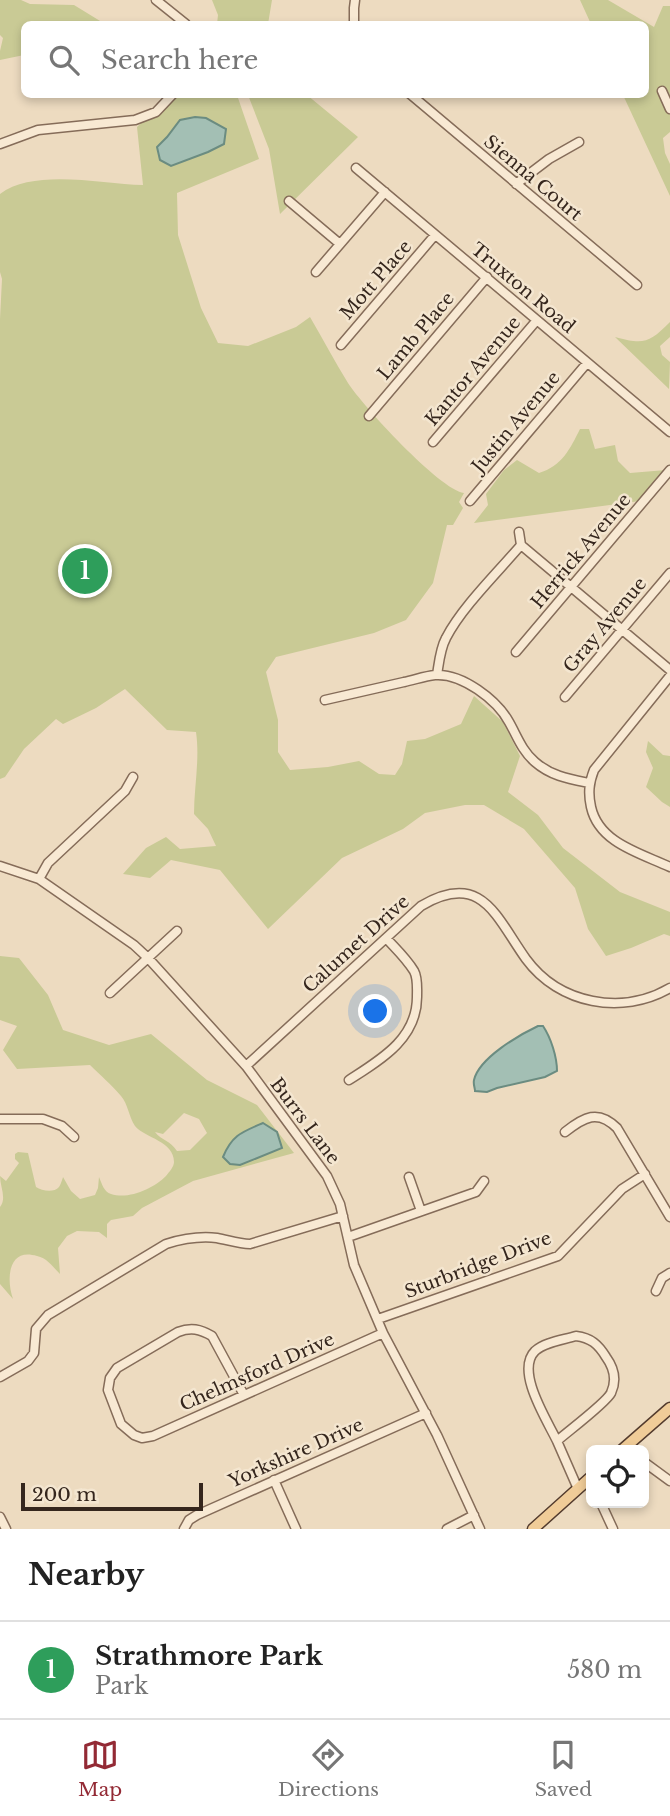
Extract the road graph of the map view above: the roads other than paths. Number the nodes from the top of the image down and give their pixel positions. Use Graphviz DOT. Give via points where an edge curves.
graph roads {
  1 [pos="156,0"];
  2 [pos="355,0"];
  3 [pos="182,21"];
  4 [pos="354,21"];
  5 [pos="662,91"];
  6 [pos="169,98"];
  7 [pos="414,98"];
  8 [pos="670,109"];
  9 [pos="579,142"];
  10 [pos="0,144"];
  11 [pos="356,168"];
  12 [pos="516,184"];
  13 [pos="385,192"];
  14 [pos="289,201"];
  15 [pos="435,235"];
  16 [pos="340,244"];
  17 [pos="316,272"];
  18 [pos="487,277"];
  19 [pos="637,285"];
  20 [pos="537,320"];
  21 [pos="341,345"];
  22 [pos="587,363"];
  23 [pos="369,416"];
  24 [pos="670,432"];
  25 [pos="433,442"];
  26 [pos="670,470"];
  27 [pos="470,502"];
  28 [pos="519,532"];
  29 [pos="521,545"];
  30 [pos="670,573"];
  31 [pos="571,587"];
  32 [pos="622,630"];
  33 [pos="516,652"];
  34 [pos="670,670"];
  35 [pos="437,675"];
  36 [pos="670,676"];
  37 [pos="565,697"];
  38 [pos="325,700"];
  39 [pos="133,777"];
  40 [pos="589,783"];
  41 [pos="0,866"];
  42 [pos="670,867"];
  43 [pos="39,879"];
  44 [pos="177,931"];
  45 [pos="386,939"];
  46 [pos="148,958"];
  47 [pos="670,988"];
  48 [pos="110,993"];
  49 [pos="246,1066"];
  50 [pos="349,1080"];
  51 [pos="0,1119"];
  52 [pos="565,1132"];
  53 [pos="74,1137"];
  54 [pos="645,1174"];
  55 [pos="409,1177"];
  56 [pos="485,1181"];
  57 [pos="421,1211"];
  58 [pos="343,1216"];
  59 [pos="670,1217"];
  60 [pos="348,1237"];
  61 [pos="670,1273"];
  62 [pos="656,1291"];
  63 [pos="378,1320"];
  64 [pos="383,1333"];
  65 [pos="0,1377"];
  66 [pos="244,1395"];
  67 [pos="670,1408"];
  68 [pos="426,1412"];
  69 [pos="557,1441"];
  70 [pos="629,1445"];
  71 [pos="649,1466"];
  72 [pos="274,1480"];
  73 [pos="670,1481"];
  74 [pos="586,1482"];
  75 [pos="578,1489"];
  76 [pos="603,1508"];
  77 [pos="474,1515"];
  78 [pos="0,1517"];
  79 [pos="534,1528"];
  80 [pos="6,1529"];
  81 [pos="184,1529"];
  82 [pos="296,1529"];
  83 [pos="447,1529"];
  84 [pos="480,1529"];
  85 [pos="613,1529"];
  1 -- 3 [label="street"];
  2 -- 4 [label="street"];
  5 -- 8 [label="street"];
  6 -- 10 [label="street" via="156,112 135,120 38,130"];
  7 -- 12 [label="street, Sienna Court"];
  9 -- 12 [label="street"];
  11 -- 13 [label="street, Truxton Road"];
  12 -- 19 [label="street, Sienna Court"];
  13 -- 15 [label="street, Truxton Road"];
  13 -- 16 [label="street"];
  14 -- 16 [label="street"];
  15 -- 18 [label="street, Truxton Road"];
  15 -- 21 [label="street, Mott Place"];
  16 -- 17 [label="street"];
  18 -- 20 [label="street, Truxton Road"];
  18 -- 23 [label="street, Lamb Place"];
  20 -- 22 [label="street, Truxton Road"];
  20 -- 25 [label="street, Kantor Avenue"];
  22 -- 24 [label="street, Truxton Road"];
  22 -- 27 [label="street, Justin Avenue"];
  26 -- 31 [label="street, Herrick Avenue"];
  28 -- 29 [label="street"];
  29 -- 31 [label="street"];
  29 -- 35 [label="street" via="446,638"];
  30 -- 32 [label="street, Gray Avenue"];
  31 -- 32 [label="street"];
  31 -- 33 [label="street, Herrick Avenue"];
  32 -- 34 [label="street"];
  32 -- 37 [label="street, Gray Avenue"];
  35 -- 38 [label="street"];
  35 -- 40 [label="street" via="481,692 509,721 527,754 547,771"];
  36 -- 40 [label="street" via="603,758"];
  39 -- 43 [label="street" via="125,791 48,863"];
  40 -- 42 [label="street" via="592,810 602,831"];
  41 -- 43 [label="street, Burrs Lane"];
  43 -- 46 [label="street, Burrs Lane"];
  44 -- 46 [label="street"];
  45 -- 47 [label="street, Calumet Drive" via="437,896 461,893 491,906 532,966 569,994 615,1003"];
  45 -- 49 [label="street, Calumet Drive"];
  45 -- 50 [label="street" via="416,974 418,1009 409,1031 390,1052"];
  46 -- 48 [label="street"];
  46 -- 49 [label="street, Burrs Lane"];
  49 -- 58 [label="street, Burrs Lane" via="327,1176"];
  51 -- 53 [label="street" via="43,1119"];
  52 -- 54 [label="street" via="589,1117 600,1116 617,1128"];
  54 -- 59 [label="street"];
  54 -- 63 [label="street, Sturbridge Drive" via="622,1189 558,1256"];
  55 -- 57 [label="street"];
  56 -- 57 [label="street" via="477,1192"];
  57 -- 60 [label="street"];
  58 -- 60 [label="street, Burrs Lane"];
  58 -- 65 [label="street" via="250,1244 198,1237 166,1244 48,1315 36,1329 34,1353 28,1361"];
  60 -- 63 [label="street, Burrs Lane"];
  61 -- 62 [label="street"];
  63 -- 64 [label="street, Burrs Lane"];
  64 -- 66 [label="street, Chelmsford Drive"];
  64 -- 68 [label="street, Burrs Lane"];
  66 -- 66 [label="street, Chelmsford Drive" via="212,1336 196,1329 178,1332 117,1368 107,1390 121,1424 142,1438"];
  67 -- 70 [label="main road"];
  68 -- 72 [label="street, Yorkshire Drive"];
  68 -- 77 [label="street, Burrs Lane"];
  69 -- 69 [label="street" via="529,1382 529,1360 542,1346 576,1336 586,1338 596,1342 614,1369 614,1382 610,1395"];
  69 -- 75 [label="street"];
  71 -- 73 [label="street"];
  72 -- 81 [label="street, Yorkshire Drive" via="197,1514"];
  72 -- 82 [label="street"];
  74 -- 75 [label="main road"];
  75 -- 79 [label="main road"];
  76 -- 85 [label="street"];
  77 -- 83 [label="street"];
  77 -- 84 [label="street, Burrs Lane"];
  78 -- 80 [label="street"];
}
